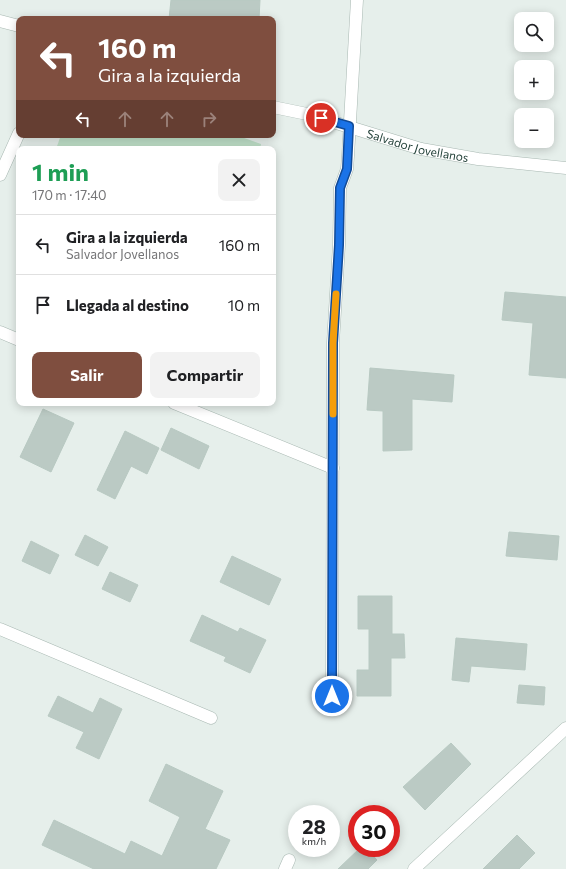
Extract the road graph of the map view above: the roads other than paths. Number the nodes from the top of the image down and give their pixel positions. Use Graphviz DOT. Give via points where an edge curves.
graph roads {
  1 [pos="357,0"];
  2 [pos="0,21"];
  3 [pos="16,25"];
  4 [pos="276,108"];
  5 [pos="349,126"];
  6 [pos="17,138"];
  7 [pos="566,168"];
  8 [pos="0,175"];
  9 [pos="0,332"];
  10 [pos="16,339"];
  11 [pos="181,406"];
  12 [pos="333,468"];
  13 [pos="0,629"];
  14 [pos="332,696"];
  15 [pos="211,718"];
  16 [pos="566,728"];
  17 [pos="414,869"];
  1 -- 5 [label="street"];
  2 -- 3 [label="street"];
  4 -- 5 [label="street, Salvador Jovellanos"];
  5 -- 7 [label="street, Salvador Jovellanos" via="422,149 478,159"];
  5 -- 12 [label="street" via="347,169 340,188 333,343"];
  6 -- 8 [label="street"];
  9 -- 10 [label="street"];
  11 -- 12 [label="street"];
  12 -- 14 [label="street"];
  13 -- 15 [label="street"];
  16 -- 17 [label="street"];
}
